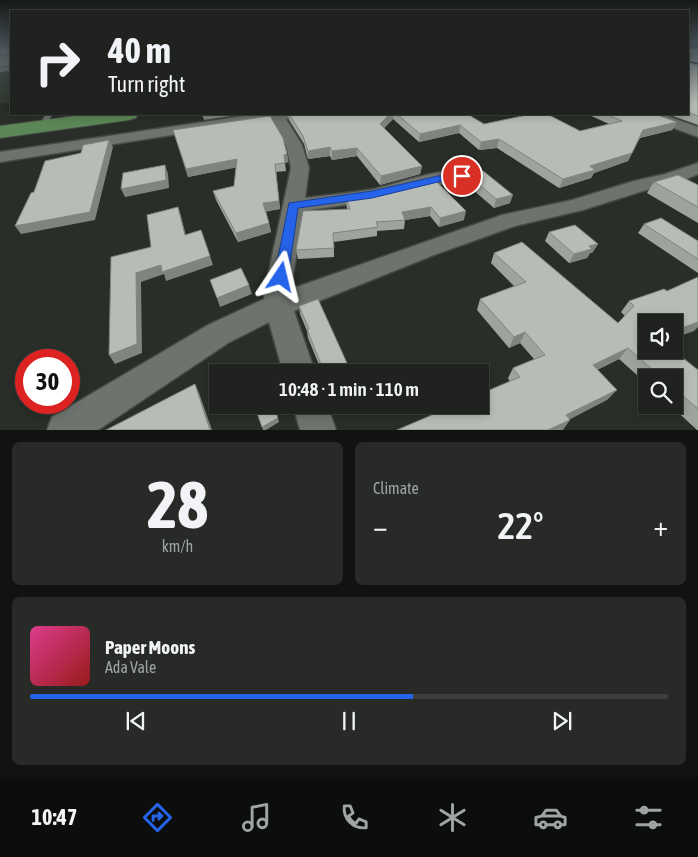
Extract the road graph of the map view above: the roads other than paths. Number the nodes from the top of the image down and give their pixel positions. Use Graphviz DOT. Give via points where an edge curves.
graph roads {
  1 [pos="116,115"];
  2 [pos="284,115"];
  3 [pos="652,115"];
  4 [pos="46,120"];
  5 [pos="0,132"];
  6 [pos="698,132"];
  7 [pos="0,158"];
  8 [pos="698,168"];
  9 [pos="462,176"];
  10 [pos="293,206"];
  11 [pos="278,305"];
  12 [pos="296,364"];
  13 [pos="313,414"];
  14 [pos="65,430"];
  15 [pos="318,430"];
  1 -- 4 [label="main road"];
  2 -- 7 [label="street"];
  2 -- 10 [label="street" via="300,168"];
  3 -- 6 [label="street"];
  4 -- 5 [label="main road"];
  8 -- 11 [label="street" via="576,206 510,220"];
  9 -- 10 [label="street" via="372,195"];
  10 -- 11 [label="street"];
  11 -- 12 [label="street"];
  11 -- 14 [label="street" via="218,334"];
  13 -- 15 [label="street"];
}
